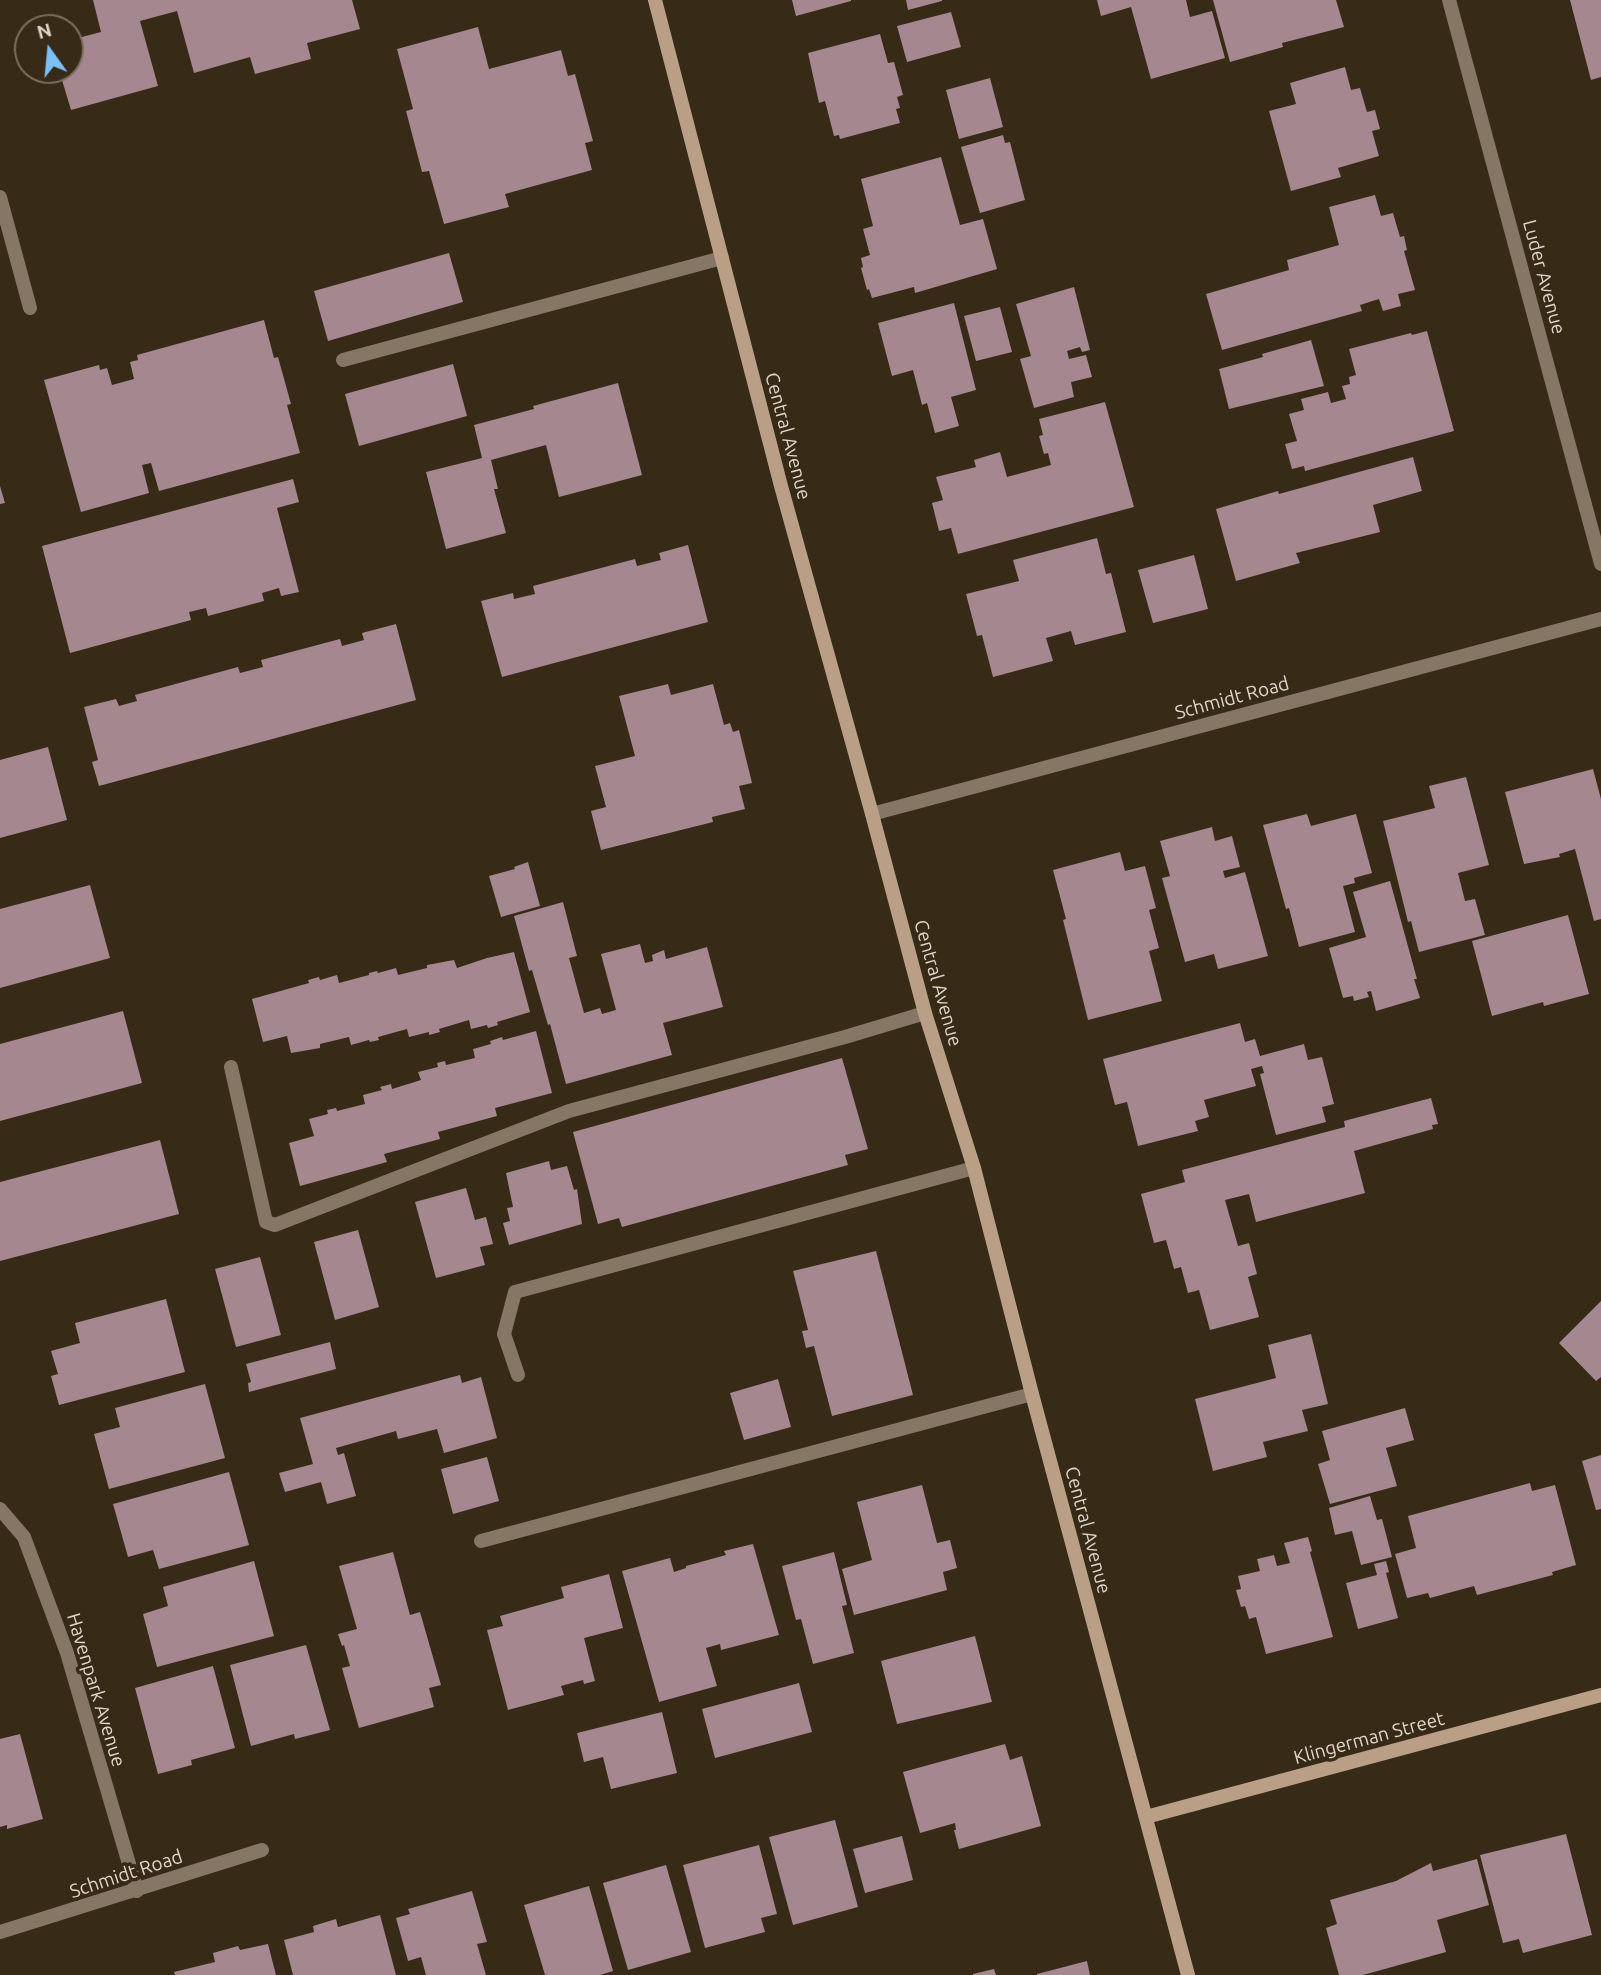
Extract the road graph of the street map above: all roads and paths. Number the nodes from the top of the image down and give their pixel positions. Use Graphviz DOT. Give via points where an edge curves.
graph roads {
  1 [pos="655,0"];
  2 [pos="1449,0"];
  3 [pos="0,197"];
  4 [pos="722,258"];
  5 [pos="30,308"];
  6 [pos="343,360"];
  7 [pos="1601,564"];
  8 [pos="1601,619"];
  9 [pos="872,814"];
  10 [pos="925,1013"];
  11 [pos="231,1067"];
  12 [pos="974,1168"];
  13 [pos="518,1375"];
  14 [pos="1032,1394"];
  15 [pos="0,1509"];
  16 [pos="481,1541"];
  17 [pos="1601,1695"];
  18 [pos="1146,1817"];
  19 [pos="262,1850"];
  20 [pos="136,1891"];
  21 [pos="0,1932"];
  22 [pos="1188,1975"];
  1 -- 4 [label="street, Central Avenue"];
  2 -- 7 [label="street, Luder Avenue"];
  3 -- 5 [label="street"];
  4 -- 6 [label="street"];
  4 -- 9 [label="street, Central Avenue"];
  8 -- 9 [label="street, Schmidt Road"];
  9 -- 10 [label="street, Central Avenue"];
  10 -- 11 [label="street" via="569,1111 275,1224 266,1222"];
  10 -- 12 [label="street, Central Avenue"];
  12 -- 13 [label="street" via="515,1292 504,1334"];
  12 -- 14 [label="street, Central Avenue"];
  14 -- 16 [label="street"];
  14 -- 18 [label="street, Central Avenue"];
  15 -- 20 [label="street, Havenpark Avenue" via="24,1537 67,1653"];
  17 -- 18 [label="street, Klingerman Street"];
  18 -- 22 [label="street, Central Avenue"];
  19 -- 20 [label="street, Schmidt Road"];
  20 -- 21 [label="street, Schmidt Road"];
}
